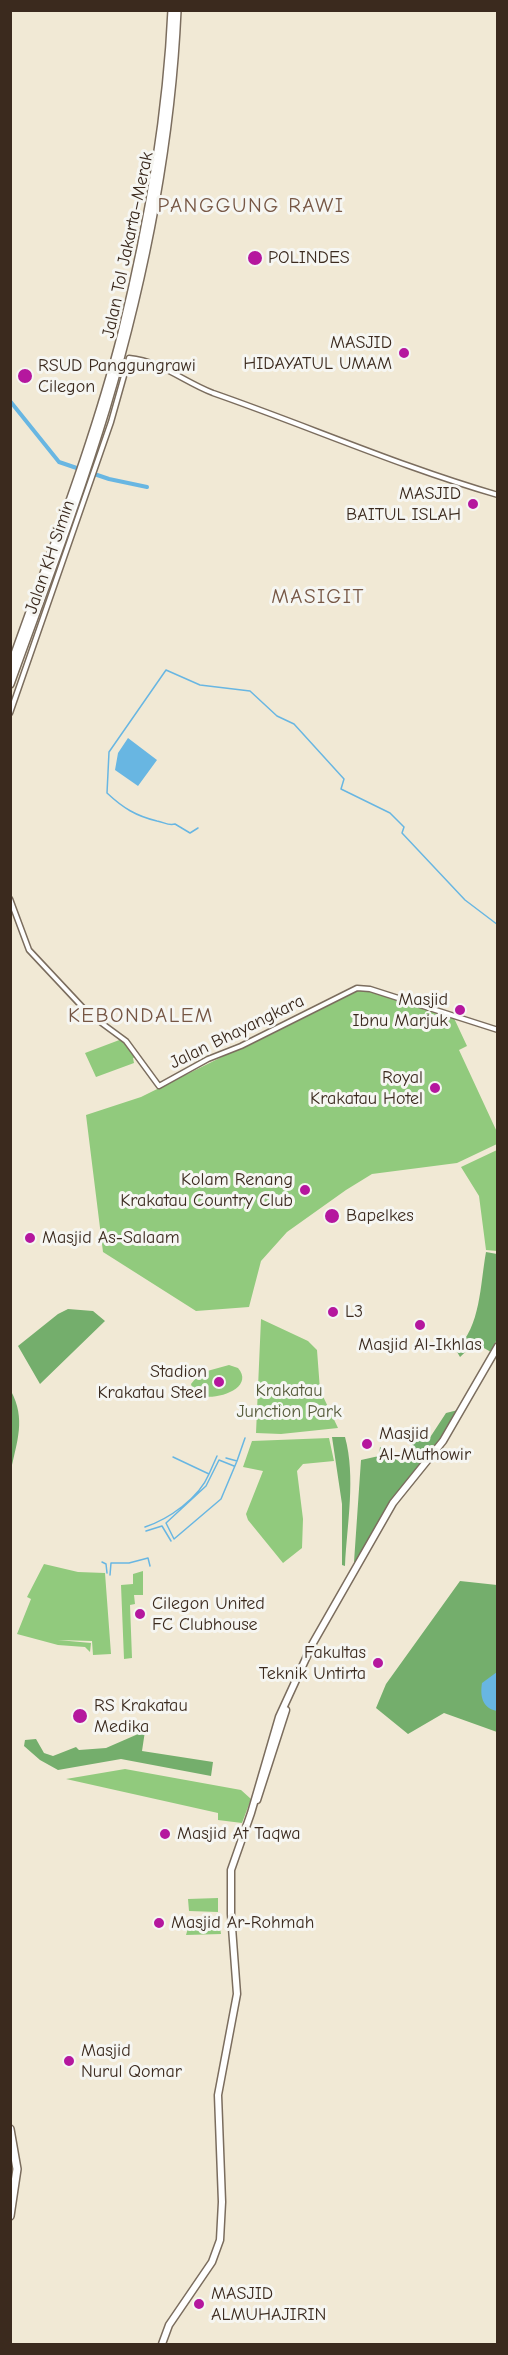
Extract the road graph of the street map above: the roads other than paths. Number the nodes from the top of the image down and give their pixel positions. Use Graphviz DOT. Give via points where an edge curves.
graph roads {
  1 [pos="172,10"];
  2 [pos="177,10"];
  3 [pos="85,470"];
  4 [pos="498,495"];
  5 [pos="10,668"];
  6 [pos="10,684"];
  7 [pos="10,713"];
  8 [pos="10,899"];
  9 [pos="498,1030"];
  10 [pos="498,1346"];
  11 [pos="498,1352"];
  12 [pos="259,1782"];
  13 [pos="254,1798"];
  14 [pos="251,1813"];
  15 [pos="10,2129"];
  16 [pos="10,2143"];
  17 [pos="10,2201"];
  18 [pos="10,2216"];
  19 [pos="162,2344"];
  1 -- 3 [label="highway, Jalan Tol Jakarta–Merak" via="162,118 143,238"];
  2 -- 3 [label="highway, Jalan Tol Jakarta–Merak" via="165,137 149,235 128,329"];
  3 -- 4 [label="street, Jalan KH Simin" via="114,414 131,358 160,366 207,390 335,440"];
  3 -- 5 [label="highway, Jalan Tol Jakarta–Merak"];
  3 -- 6 [label="highway, Jalan Tol Jakarta–Merak"];
  3 -- 7 [label="street, Jalan KH Simin" via="91,478"];
  8 -- 9 [label="street, Jalan Bhayangkara" via="29,950 88,1013 126,1041 159,1086 357,988"];
  10 -- 12 [label="highway" via="437,1451 397,1498 301,1667 279,1717"];
  11 -- 14 [label="highway" via="447,1442 399,1501 314,1647 286,1708 269,1770"];
  12 -- 13 [label="highway"];
  12 -- 13 [label="highway" via="250,1789"];
  13 -- 14 [label="highway"];
  14 -- 19 [label="highway" via="231,1870 237,1994 225,2046 217,2113 222,2202 218,2249 169,2325"];
  15 -- 18 [label="highway" via="17,2169"];
  16 -- 17 [label="highway" via="14,2169"];
}
